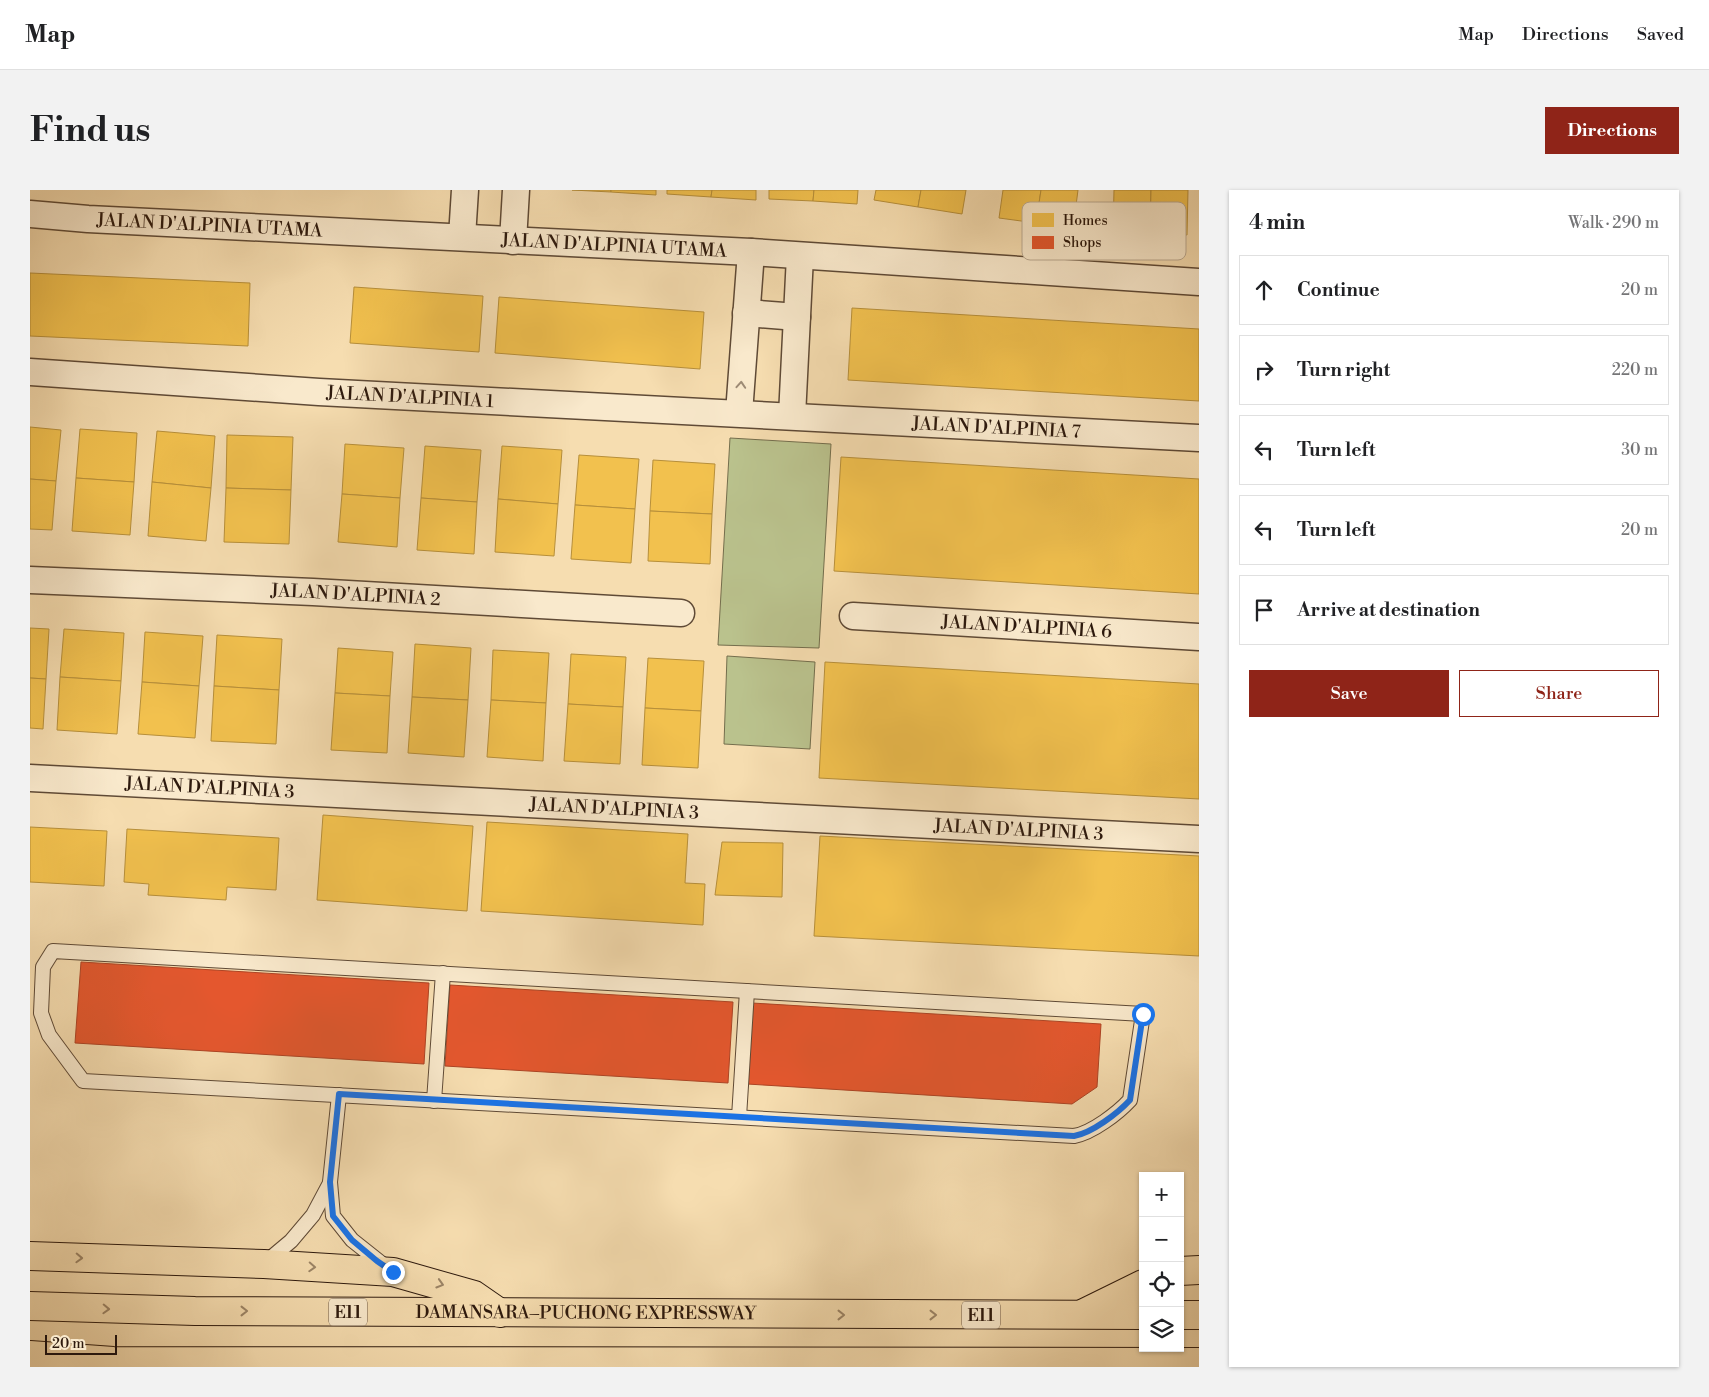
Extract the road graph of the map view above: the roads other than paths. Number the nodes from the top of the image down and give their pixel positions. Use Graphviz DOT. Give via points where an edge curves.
graph roads {
  1 [pos="465,190"];
  2 [pos="516,190"];
  3 [pos="30,214"];
  4 [pos="462,236"];
  5 [pos="513,240"];
  6 [pos="751,252"];
  7 [pos="800,256"];
  8 [pos="1199,282"];
  9 [pos="746,313"];
  10 [pos="797,317"];
  11 [pos="30,372"];
  12 [pos="739,413"];
  13 [pos="792,416"];
  14 [pos="1199,438"];
  15 [pos="30,580"];
  16 [pos="681,613"];
  17 [pos="853,616"];
  18 [pos="1199,637"];
  19 [pos="30,778"];
  20 [pos="1199,839"];
  21 [pos="443,974"];
  22 [pos="747,991"];
  23 [pos="339,1094"];
  24 [pos="434,1101"];
  25 [pos="739,1117"];
  26 [pos="330,1182"];
  27 [pos="30,1256"];
  28 [pos="264,1264"];
  29 [pos="393,1272"];
  30 [pos="1139,1286"];
  31 [pos="30,1306"];
  32 [pos="500,1313"];
  33 [pos="1078,1315"];
  34 [pos="1139,1315"];
  35 [pos="1184,1315"];
  36 [pos="1199,1315"];
  37 [pos="30,1355"];
  38 [pos="1199,1362"];
  39 [pos="101,1364"];
  1 -- 4 [label="street"];
  2 -- 5 [label="street"];
  3 -- 4 [label="street, JALAN D'ALPINIA UTAMA"];
  4 -- 5 [label="street, JALAN D'ALPINIA UTAMA"];
  5 -- 6 [label="street, JALAN D'ALPINIA UTAMA"];
  6 -- 7 [label="street, JALAN D'ALPINIA UTAMA"];
  6 -- 9 [label="street"];
  7 -- 8 [label="street, JALAN D'ALPINIA UTAMA"];
  7 -- 10 [label="street"];
  9 -- 10 [label="street"];
  12 -- 9 [label="street, one-way"];
  10 -- 13 [label="street"];
  11 -- 12 [label="street, JALAN D'ALPINIA 1" via="319,392"];
  12 -- 13 [label="street, JALAN D'ALPINIA 1"];
  13 -- 14 [label="street, JALAN D'ALPINIA 7"];
  15 -- 16 [label="street, JALAN D'ALPINIA 2"];
  17 -- 18 [label="street, JALAN D'ALPINIA 6"];
  19 -- 20 [label="street, JALAN D'ALPINIA 3"];
  21 -- 22 [label="lane"];
  21 -- 23 [label="lane" via="53,951 43,967 41,1013 49,1035 83,1081"];
  21 -- 24 [label="lane"];
  22 -- 25 [label="lane"];
  22 -- 25 [label="lane" via="1143,1014 1130,1100 1084,1134"];
  23 -- 24 [label="lane"];
  23 -- 26 [label="lane"];
  24 -- 25 [label="lane"];
  26 -- 28 [label="lane" via="313,1215 291,1241"];
  26 -- 29 [label="lane" via="333,1216 352,1240"];
  27 -- 28 [label="highway, one-way"];
  28 -- 29 [label="highway, one-way"];
  29 -- 32 [label="highway, one-way" via="474,1295"];
  30 -- 33 [label="highway"];
  31 -- 32 [label="highway, DAMANSARA–PUCHONG EXPRESSWAY / E11, one-way" via="195,1311"];
  32 -- 33 [label="highway, DAMANSARA–PUCHONG EXPRESSWAY / E11, one-way"];
  33 -- 34 [label="highway, DAMANSARA–PUCHONG EXPRESSWAY / E11"];
  35 -- 36 [label="highway"];
  37 -- 39 [label="highway"];
  38 -- 39 [label="highway"];
}
